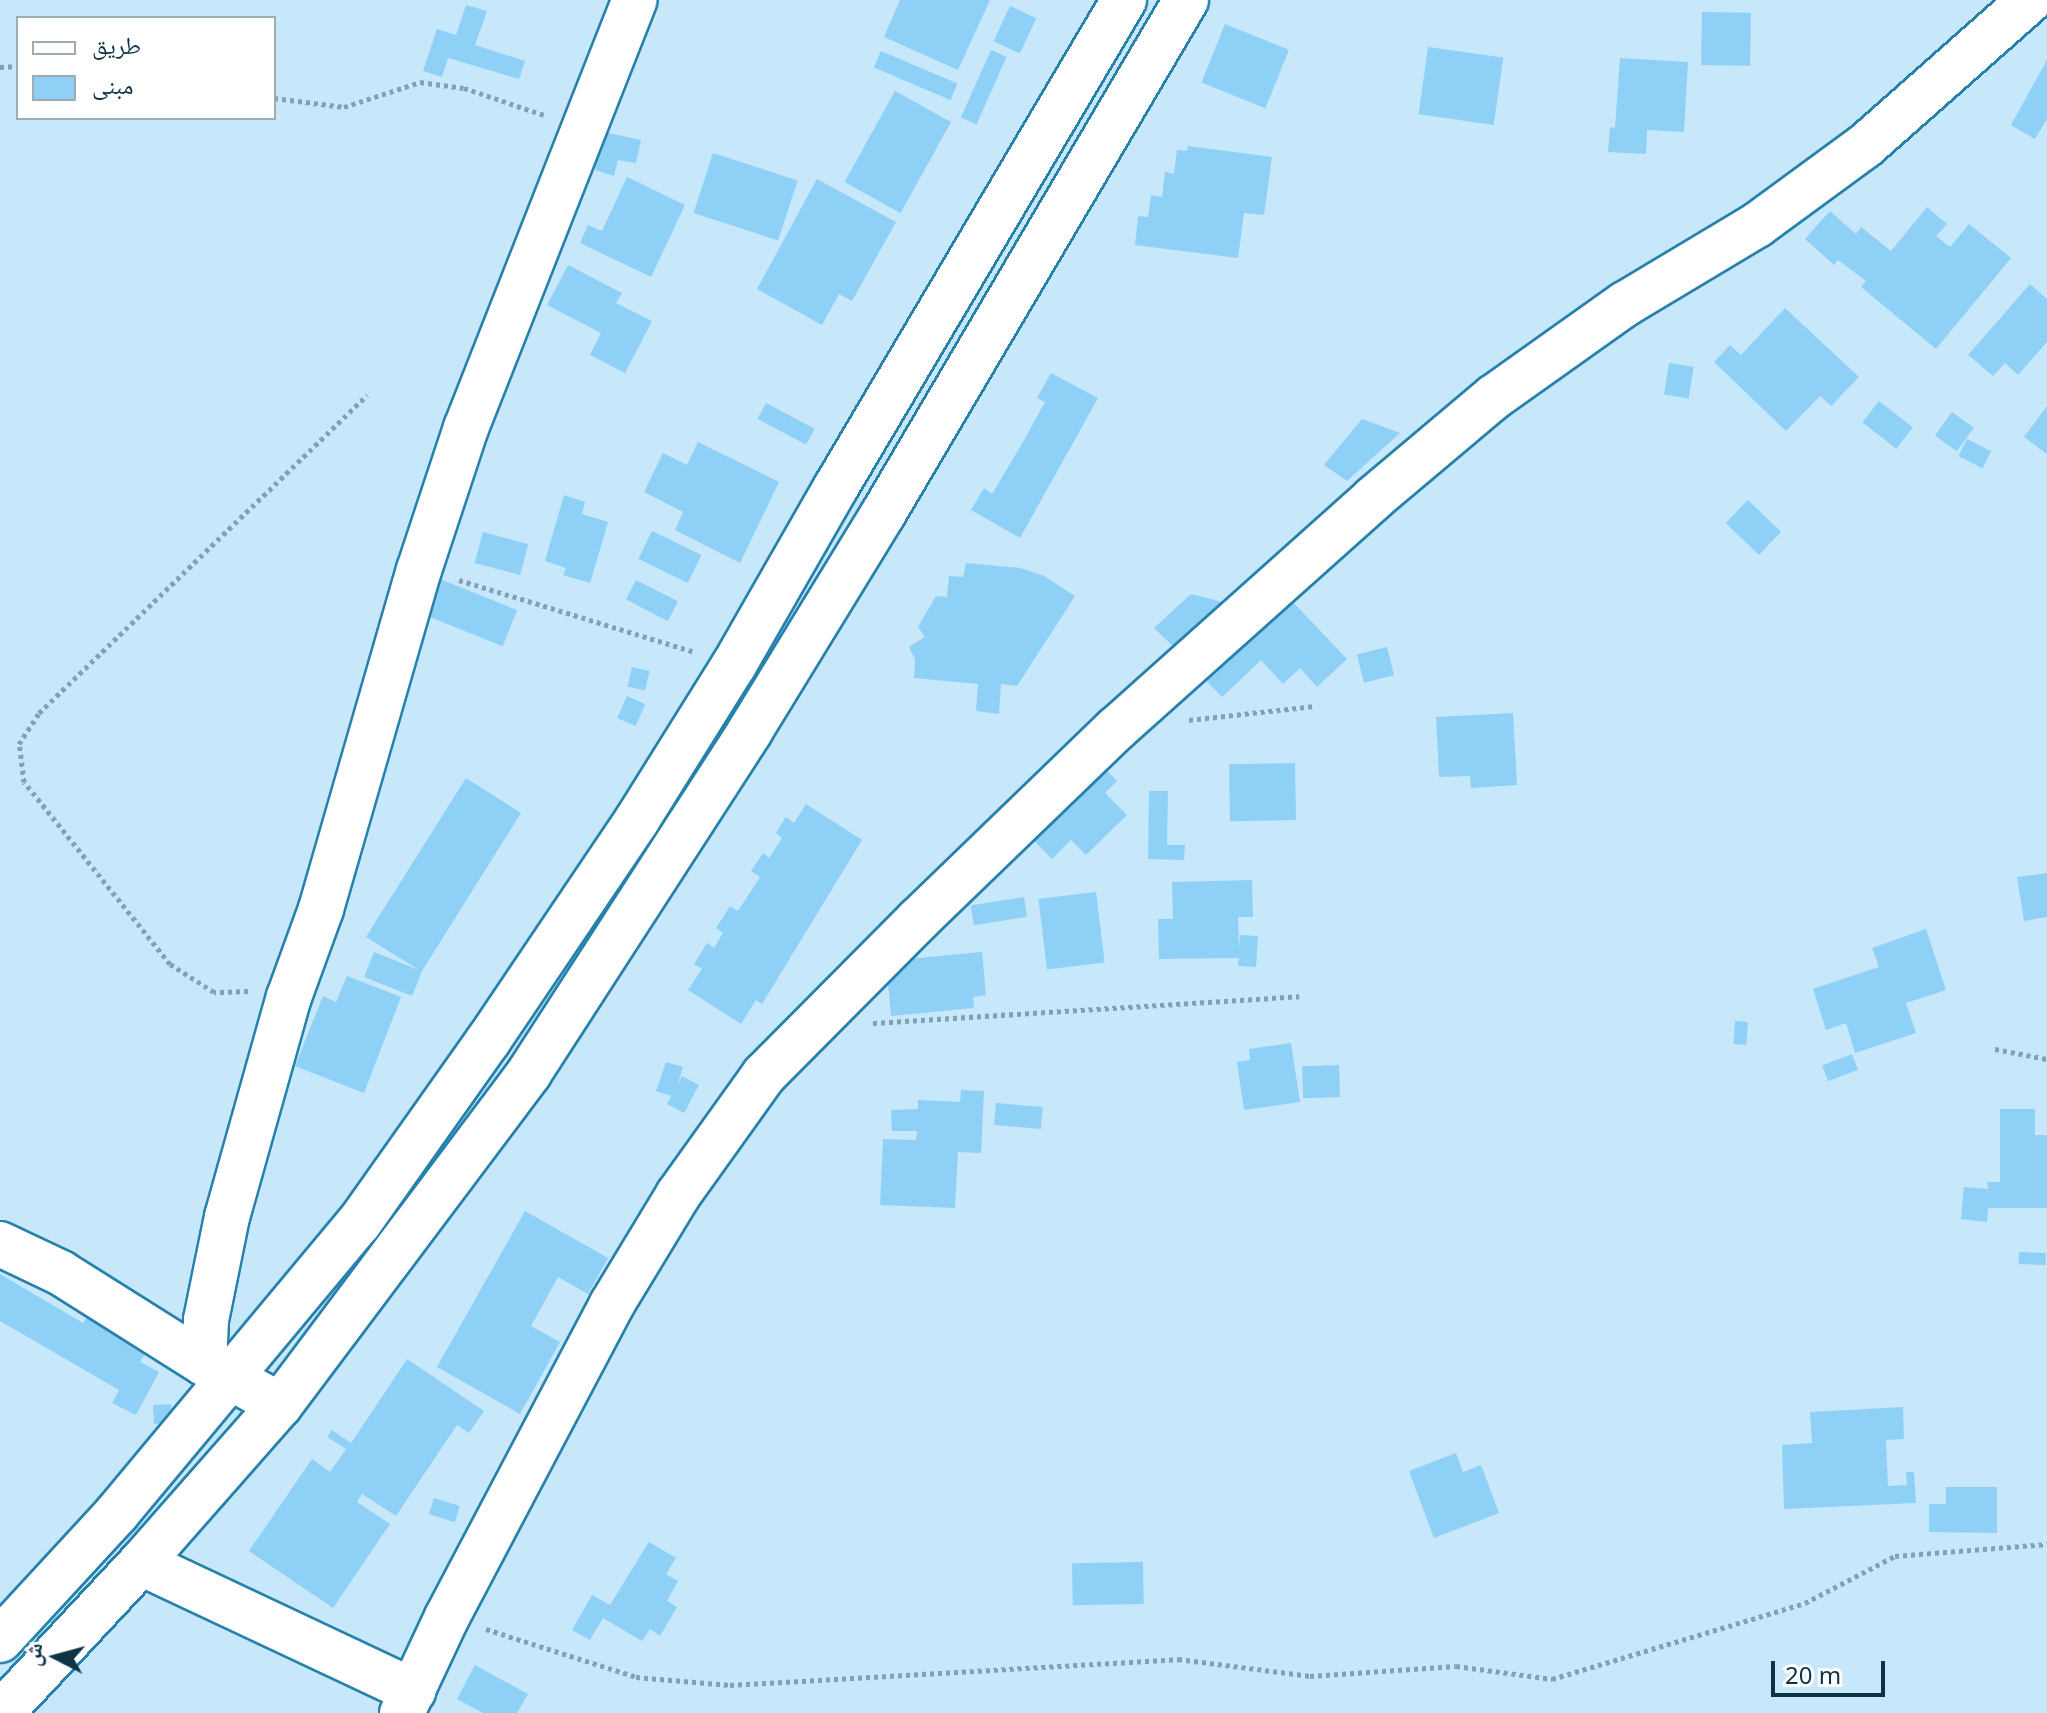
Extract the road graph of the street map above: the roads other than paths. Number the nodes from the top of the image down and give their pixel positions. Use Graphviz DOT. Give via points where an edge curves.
graph roads {
  1 [pos="635,0"];
  2 [pos="1124,0"];
  3 [pos="1186,0"];
  4 [pos="2030,0"];
  5 [pos="836,487"];
  6 [pos="883,514"];
  7 [pos="0,1244"];
  8 [pos="217,1372"];
  9 [pos="280,1405"];
  10 [pos="141,1563"];
  11 [pos="0,1640"];
  12 [pos="407,1702"];
  13 [pos="1,1713"];
  1 -- 8 [label="street" via="466,428 419,570 227,1217 206,1320"];
  2 -- 5 [label="street"];
  3 -- 6 [label="street"];
  4 -- 12 [label="street" via="1865,146 1757,225 1625,304 1494,397 1116,729 764,1075 678,1195 612,1304"];
  5 -- 6 [label="street"];
  5 -- 8 [label="street" via="734,665 488,1041 359,1223"];
  6 -- 9 [label="street" via="529,1073"];
  7 -- 8 [label="street" via="61,1273"];
  8 -- 9 [label="street"];
  8 -- 11 [label="street" via="117,1513"];
  9 -- 10 [label="street"];
  10 -- 12 [label="street"];
  10 -- 13 [label="street"];
}
